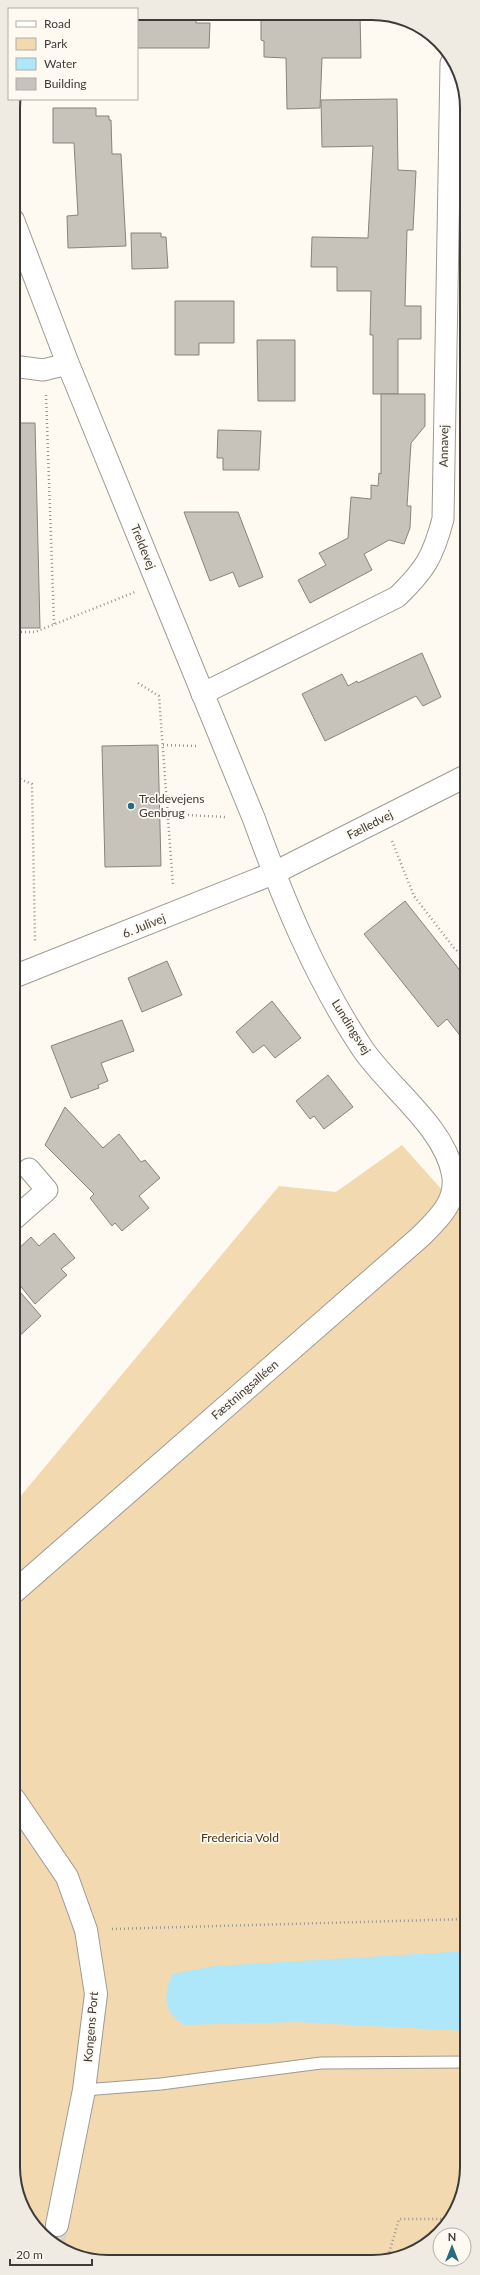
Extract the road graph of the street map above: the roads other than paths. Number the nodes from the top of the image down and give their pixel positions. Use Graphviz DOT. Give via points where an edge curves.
graph roads {
  1 [pos="452,72"];
  2 [pos="20,238"];
  3 [pos="68,364"];
  4 [pos="20,367"];
  5 [pos="202,694"];
  6 [pos="460,779"];
  7 [pos="274,873"];
  8 [pos="20,975"];
  9 [pos="29,1169"];
  10 [pos="460,1179"];
  11 [pos="20,1214"];
  12 [pos="20,1587"];
  13 [pos="20,1808"];
  14 [pos="460,2062"];
  15 [pos="84,2090"];
  16 [pos="57,2225"];
  1 -- 5 [label="street, Annavej" via="443,519 435,549 419,576 396,597"];
  2 -- 3 [label="street, Treldevej"];
  3 -- 4 [label="street" via="43,370"];
  3 -- 5 [label="street, Treldevej"];
  5 -- 7 [label="street, Treldevej"];
  6 -- 7 [label="street, Fælledvej"];
  7 -- 8 [label="street, 6. Julivej"];
  7 -- 10 [label="street, Lundingsvej" via="314,967 363,1049 441,1141"];
  9 -- 11 [label="street" via="47,1190"];
  10 -- 12 [label="street, Fæstningsalléen" via="444,1213 420,1238"];
  13 -- 15 [label="street, Kongens Port" via="67,1878 86,1930 96,1994"];
  14 -- 15 [label="lane" via="321,2063 161,2084"];
  15 -- 16 [label="street, Kongens Port"];
}
